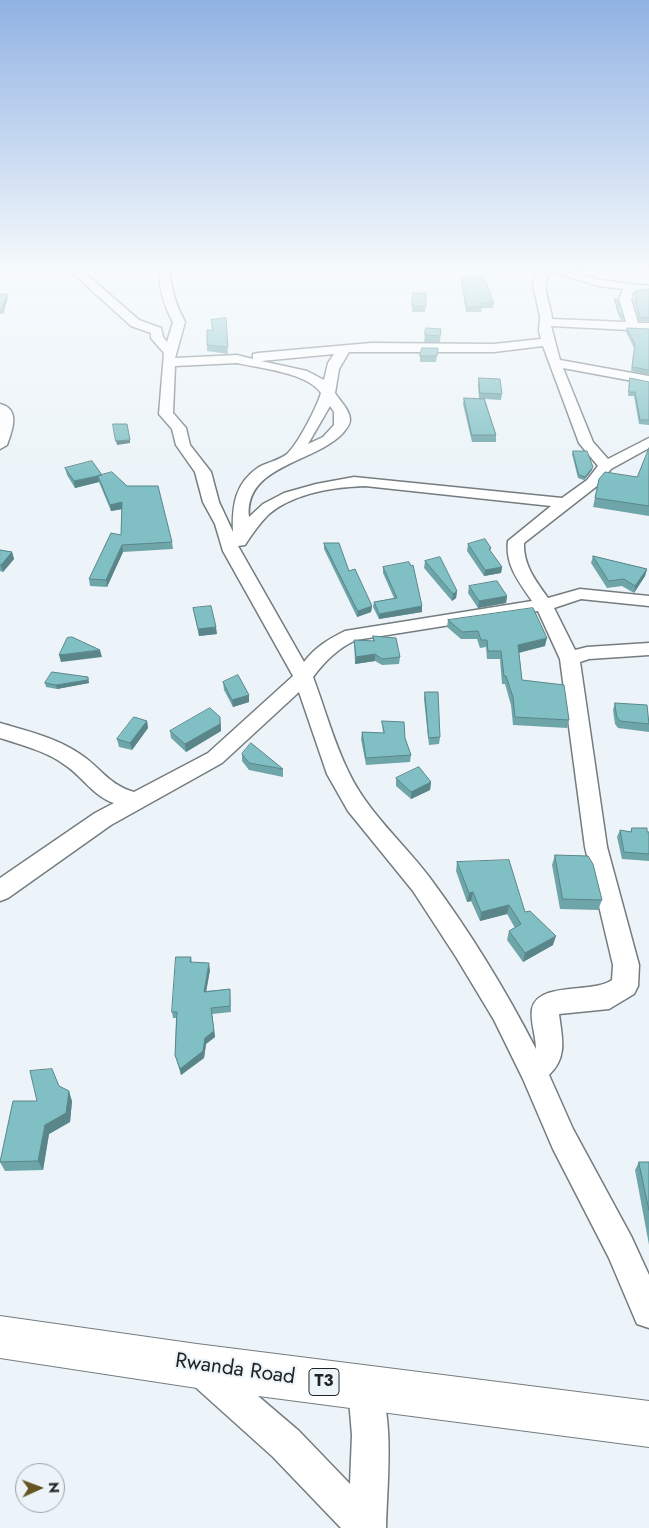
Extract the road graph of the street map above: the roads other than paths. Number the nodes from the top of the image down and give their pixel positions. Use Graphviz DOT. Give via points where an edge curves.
graph roads {
  1 [pos="157,338"];
  2 [pos="175,338"];
  3 [pos="547,338"];
  4 [pos="548,342"];
  5 [pos="344,349"];
  6 [pos="170,357"];
  7 [pos="237,359"];
  8 [pos="554,363"];
  9 [pos="649,380"];
  10 [pos="329,392"];
  11 [pos="0,408"];
  12 [pos="649,442"];
  13 [pos="0,445"];
  14 [pos="293,457"];
  15 [pos="606,466"];
  16 [pos="565,503"];
  17 [pos="237,544"];
  18 [pos="649,601"];
  19 [pos="544,605"];
  20 [pos="649,649"];
  21 [pos="570,659"];
  22 [pos="303,676"];
  23 [pos="0,730"];
  24 [pos="137,801"];
  25 [pos="0,892"];
  26 [pos="534,1072"];
  27 [pos="649,1312"];
  28 [pos="0,1337"];
  29 [pos="197,1366"];
  30 [pos="365,1388"];
  31 [pos="649,1424"];
  32 [pos="367,1528"];
  1 -- 6 [label="street"];
  2 -- 6 [label="street"];
  3 -- 4 [label="street"];
  4 -- 5 [label="street" via="494,348"];
  4 -- 8 [label="street"];
  5 -- 7 [label="street"];
  5 -- 10 [label="street" via="332,366"];
  6 -- 7 [label="street"];
  6 -- 17 [label="street" via="166,414 179,428 183,445 203,472 211,502"];
  7 -- 10 [label="street" via="302,374"];
  8 -- 9 [label="street"];
  8 -- 15 [label="street" via="586,443"];
  10 -- 14 [label="street" via="322,410"];
  10 -- 14 [label="street" via="343,417 341,426 328,440"];
  11 -- 13 [label="street" via="7,415 8,422"];
  12 -- 15 [label="street"];
  14 -- 17 [label="street" via="264,471 247,488 240,508"];
  15 -- 16 [label="street" via="592,483"];
  16 -- 17 [label="street" via="365,481 341,482 271,505"];
  16 -- 19 [label="street" via="516,541 514,553 523,576"];
  17 -- 22 [label="street"];
  18 -- 19 [label="street" via="580,594"];
  19 -- 21 [label="street"];
  19 -- 22 [label="street" via="352,635 318,657"];
  20 -- 21 [label="street" via="587,653"];
  21 -- 26 [label="street" via="596,847 626,965 625,986 609,997 552,1003 545,1010 550,1047 548,1058"];
  22 -- 24 [label="street" via="216,758"];
  22 -- 26 [label="street" via="338,774 356,805 421,884 465,949"];
  23 -- 24 [label="street" via="56,749 74,760 112,794"];
  24 -- 25 [label="street" via="86,829"];
  26 -- 27 [label="street" via="563,1140 620,1247"];
  28 -- 29 [label="highway, Rwanda Road / T3"];
  29 -- 30 [label="highway, Rwanda Road / T3"];
  29 -- 32 [label="street" via="286,1444"];
  30 -- 31 [label="highway, Rwanda Road / T3"];
  30 -- 32 [label="street" via="370,1435"];
}
